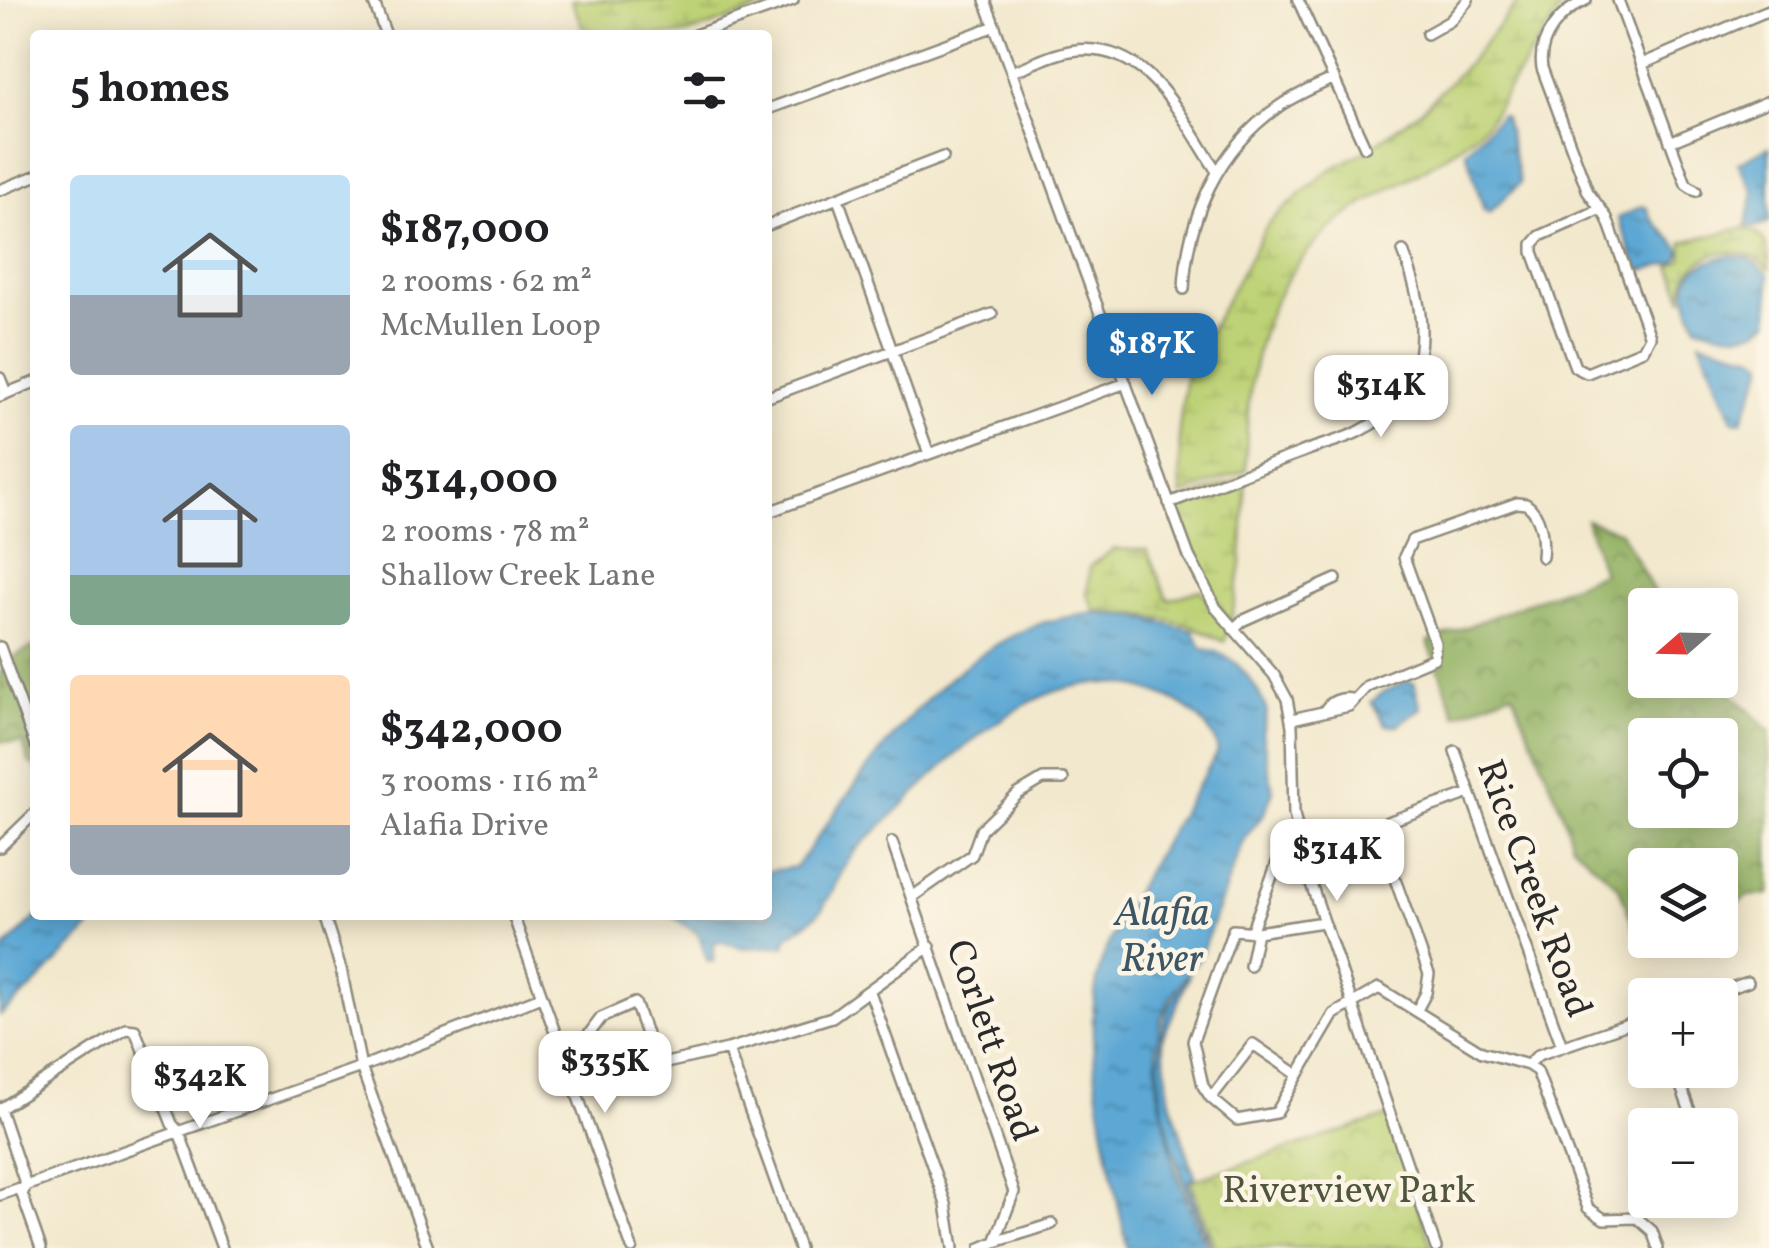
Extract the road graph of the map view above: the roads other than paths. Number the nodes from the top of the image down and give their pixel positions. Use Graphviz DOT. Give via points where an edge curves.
graph roads {
  1 [pos="373,0"];
  2 [pos="794,0"];
  3 [pos="985,0"];
  4 [pos="1298,0"];
  5 [pos="1468,0"];
  6 [pos="1586,0"];
  7 [pos="1618,0"];
  8 [pos="1769,10"];
  9 [pos="995,26"];
  10 [pos="384,30"];
  11 [pos="709,30"];
  12 [pos="1428,34"];
  13 [pos="1642,64"];
  14 [pos="1012,72"];
  15 [pos="1334,78"];
  16 [pos="1769,101"];
  17 [pos="772,108"];
  18 [pos="1670,142"];
  19 [pos="1365,147"];
  20 [pos="943,157"];
  21 [pos="1216,170"];
  22 [pos="30,178"];
  23 [pos="0,190"];
  24 [pos="1696,191"];
  25 [pos="838,199"];
  26 [pos="1601,209"];
  27 [pos="772,224"];
  28 [pos="1403,251"];
  29 [pos="1184,289"];
  30 [pos="992,314"];
  31 [pos="892,350"];
  32 [pos="0,378"];
  33 [pos="1126,383"];
  34 [pos="30,384"];
  35 [pos="3,394"];
  36 [pos="772,395"];
  37 [pos="929,454"];
  38 [pos="1169,503"];
  39 [pos="772,511"];
  40 [pos="1542,557"];
  41 [pos="1336,579"];
  42 [pos="1232,630"];
  43 [pos="0,647"];
  44 [pos="1292,718"];
  45 [pos="30,732"];
  46 [pos="1455,751"];
  47 [pos="1063,778"];
  48 [pos="1470,793"];
  49 [pos="30,817"];
  50 [pos="1298,836"];
  51 [pos="892,842"];
  52 [pos="0,847"];
  53 [pos="912,897"];
  54 [pos="326,920"];
  55 [pos="514,920"];
  56 [pos="1323,922"];
  57 [pos="1254,932"];
  58 [pos="930,946"];
  59 [pos="1250,966"];
  60 [pos="1748,982"];
  61 [pos="1738,985"];
  62 [pos="870,992"];
  63 [pos="542,997"];
  64 [pos="1352,1002"];
  65 [pos="1417,1010"];
  66 [pos="1628,1024"];
  67 [pos="1562,1046"];
  68 [pos="728,1049"];
  69 [pos="566,1065"];
  70 [pos="1528,1065"];
  71 [pos="362,1067"];
  72 [pos="1298,1075"];
  73 [pos="1211,1098"];
  74 [pos="0,1109"];
  75 [pos="4,1132"];
  76 [pos="180,1132"];
  77 [pos="26,1186"];
  78 [pos="0,1195"];
  79 [pos="1637,1218"];
  80 [pos="1052,1224"];
  81 [pos="995,1242"];
  82 [pos="41,1248"];
  83 [pos="222,1248"];
  84 [pos="428,1248"];
  85 [pos="632,1248"];
  86 [pos="799,1248"];
  87 [pos="953,1248"];
  88 [pos="981,1248"];
  89 [pos="1436,1248"];
  90 [pos="1658,1248"];
  1 -- 10 [label="street"];
  2 -- 11 [label="street"];
  3 -- 9 [label="street"];
  4 -- 15 [label="street"];
  5 -- 12 [label="street"];
  6 -- 26 [label="street" via="1562,13 1540,58 1582,177"];
  7 -- 13 [label="street"];
  8 -- 13 [label="street"];
  9 -- 14 [label="street"];
  9 -- 17 [label="street"];
  13 -- 18 [label="street"];
  14 -- 21 [label="street" via="1068,51 1126,57 1158,84"];
  14 -- 33 [label="street"];
  15 -- 19 [label="street"];
  15 -- 21 [label="street" via="1280,106"];
  16 -- 18 [label="street"];
  18 -- 24 [label="street" via="1686,184"];
  20 -- 25 [label="street"];
  21 -- 29 [label="street"];
  22 -- 23 [label="street"];
  25 -- 27 [label="street"];
  25 -- 31 [label="street"];
  26 -- 26 [label="street" via="1533,244 1575,367 1586,373 1642,350 1650,337"];
  28 -- 38 [label="street" via="1420,306 1422,350 1408,387 1387,414 1358,432"];
  30 -- 31 [label="street"];
  31 -- 36 [label="street"];
  31 -- 37 [label="street"];
  32 -- 35 [label="street"];
  33 -- 37 [label="street"];
  33 -- 38 [label="street"];
  34 -- 35 [label="street"];
  37 -- 39 [label="street"];
  38 -- 42 [label="street" via="1202,583"];
  40 -- 44 [label="street" via="1537,516 1526,504 1412,540 1404,557 1435,643 1434,658 1366,686 1349,706"];
  41 -- 42 [label="street"];
  42 -- 44 [label="street" via="1277,680"];
  43 -- 45 [label="street"];
  44 -- 50 [label="street"];
  46 -- 48 [label="street, Rice Creek Road"];
  47 -- 53 [label="street" via="1043,779 1018,794 981,830 972,856"];
  48 -- 65 [label="street" via="1376,826 1429,974"];
  48 -- 67 [label="street, Rice Creek Road"];
  49 -- 52 [label="street"];
  50 -- 56 [label="street"];
  50 -- 57 [label="street" via="1280,855"];
  51 -- 53 [label="street, Corlett Road"];
  53 -- 58 [label="street, Corlett Road"];
  54 -- 71 [label="street"];
  55 -- 63 [label="street"];
  56 -- 57 [label="street"];
  56 -- 64 [label="street"];
  57 -- 59 [label="street"];
  57 -- 73 [label="street" via="1233,930 1193,1042"];
  58 -- 62 [label="street"];
  58 -- 81 [label="street, Corlett Road" via="1014,1192"];
  60 -- 61 [label="street"];
  62 -- 68 [label="street" via="832,1017"];
  62 -- 87 [label="street" via="946,1204"];
  63 -- 69 [label="street"];
  63 -- 71 [label="street"];
  64 -- 65 [label="street" via="1379,988"];
  64 -- 72 [label="street" via="1334,1014"];
  64 -- 89 [label="street"];
  65 -- 70 [label="street" via="1482,1052"];
  66 -- 67 [label="street"];
  67 -- 70 [label="street"];
  68 -- 69 [label="street" via="657,1065 635,1004 601,1018"];
  68 -- 86 [label="street"];
  69 -- 85 [label="street"];
  70 -- 79 [label="street" via="1537,1070 1588,1208 1604,1219"];
  71 -- 76 [label="street"];
  71 -- 84 [label="street"];
  72 -- 73 [label="street" via="1276,1113 1256,1119 1237,1120"];
  72 -- 73 [label="street" via="1254,1044"];
  74 -- 75 [label="street"];
  74 -- 76 [label="street" via="126,1029 135,1030"];
  75 -- 77 [label="street"];
  76 -- 77 [label="street"];
  76 -- 83 [label="street"];
  77 -- 78 [label="street"];
  77 -- 82 [label="street" via="22,1194"];
  79 -- 90 [label="street"];
  80 -- 81 [label="street"];
  81 -- 88 [label="street"];
}
